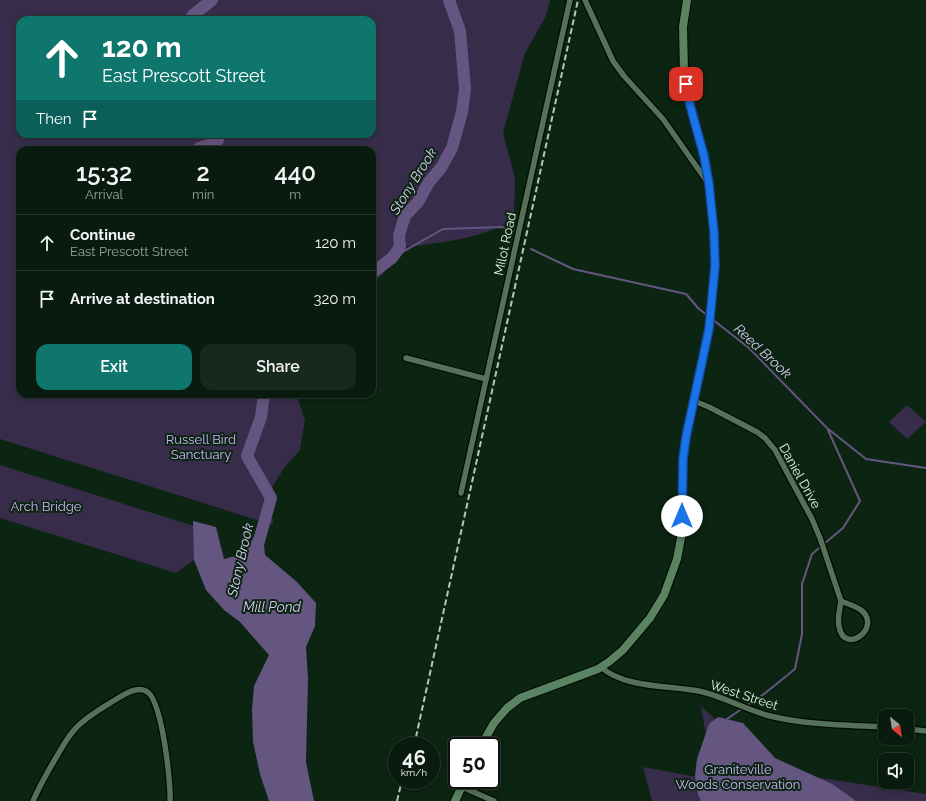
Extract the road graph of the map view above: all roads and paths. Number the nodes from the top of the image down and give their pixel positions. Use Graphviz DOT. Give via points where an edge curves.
graph roads {
  1 [pos="570,0"];
  2 [pos="586,0"];
  3 [pos="687,0"];
  4 [pos="709,184"];
  5 [pos="406,358"];
  6 [pos="486,379"];
  7 [pos="694,401"];
  8 [pos="461,493"];
  9 [pos="841,601"];
  10 [pos="601,667"];
  11 [pos="878,727"];
  12 [pos="914,730"];
  13 [pos="926,731"];
  14 [pos="486,737"];
  15 [pos="460,789"];
  16 [pos="473,789"];
  17 [pos="32,801"];
  18 [pos="170,801"];
  19 [pos="455,801"];
  20 [pos="494,801"];
  1 -- 6 [label="street, Milot Road"];
  2 -- 4 [label="street" via="613,60 663,119"];
  3 -- 4 [label="main road" via="683,27 684,73"];
  4 -- 7 [label="main road" via="715,266 710,323"];
  5 -- 6 [label="street"];
  6 -- 8 [label="street, Milot Road"];
  7 -- 9 [label="street, Daniel Drive" via="757,432 775,450 820,538"];
  7 -- 10 [label="main road" via="683,459 681,538 674,569 664,595 650,618 623,650"];
  9 -- 9 [label="street, Daniel Drive" via="862,611 866,616 866,629 856,639 844,636 839,627"];
  10 -- 11 [label="street, West Street" via="614,677 703,692 768,716 811,723"];
  10 -- 14 [label="main road" via="520,698 506,708"];
  12 -- 13 [label="street"];
  15 -- 19 [label="main road"];
  16 -- 20 [label="street"];
  17 -- 18 [label="street" via="75,729 120,696 133,690 142,690 150,694 158,712 168,761"];
}
